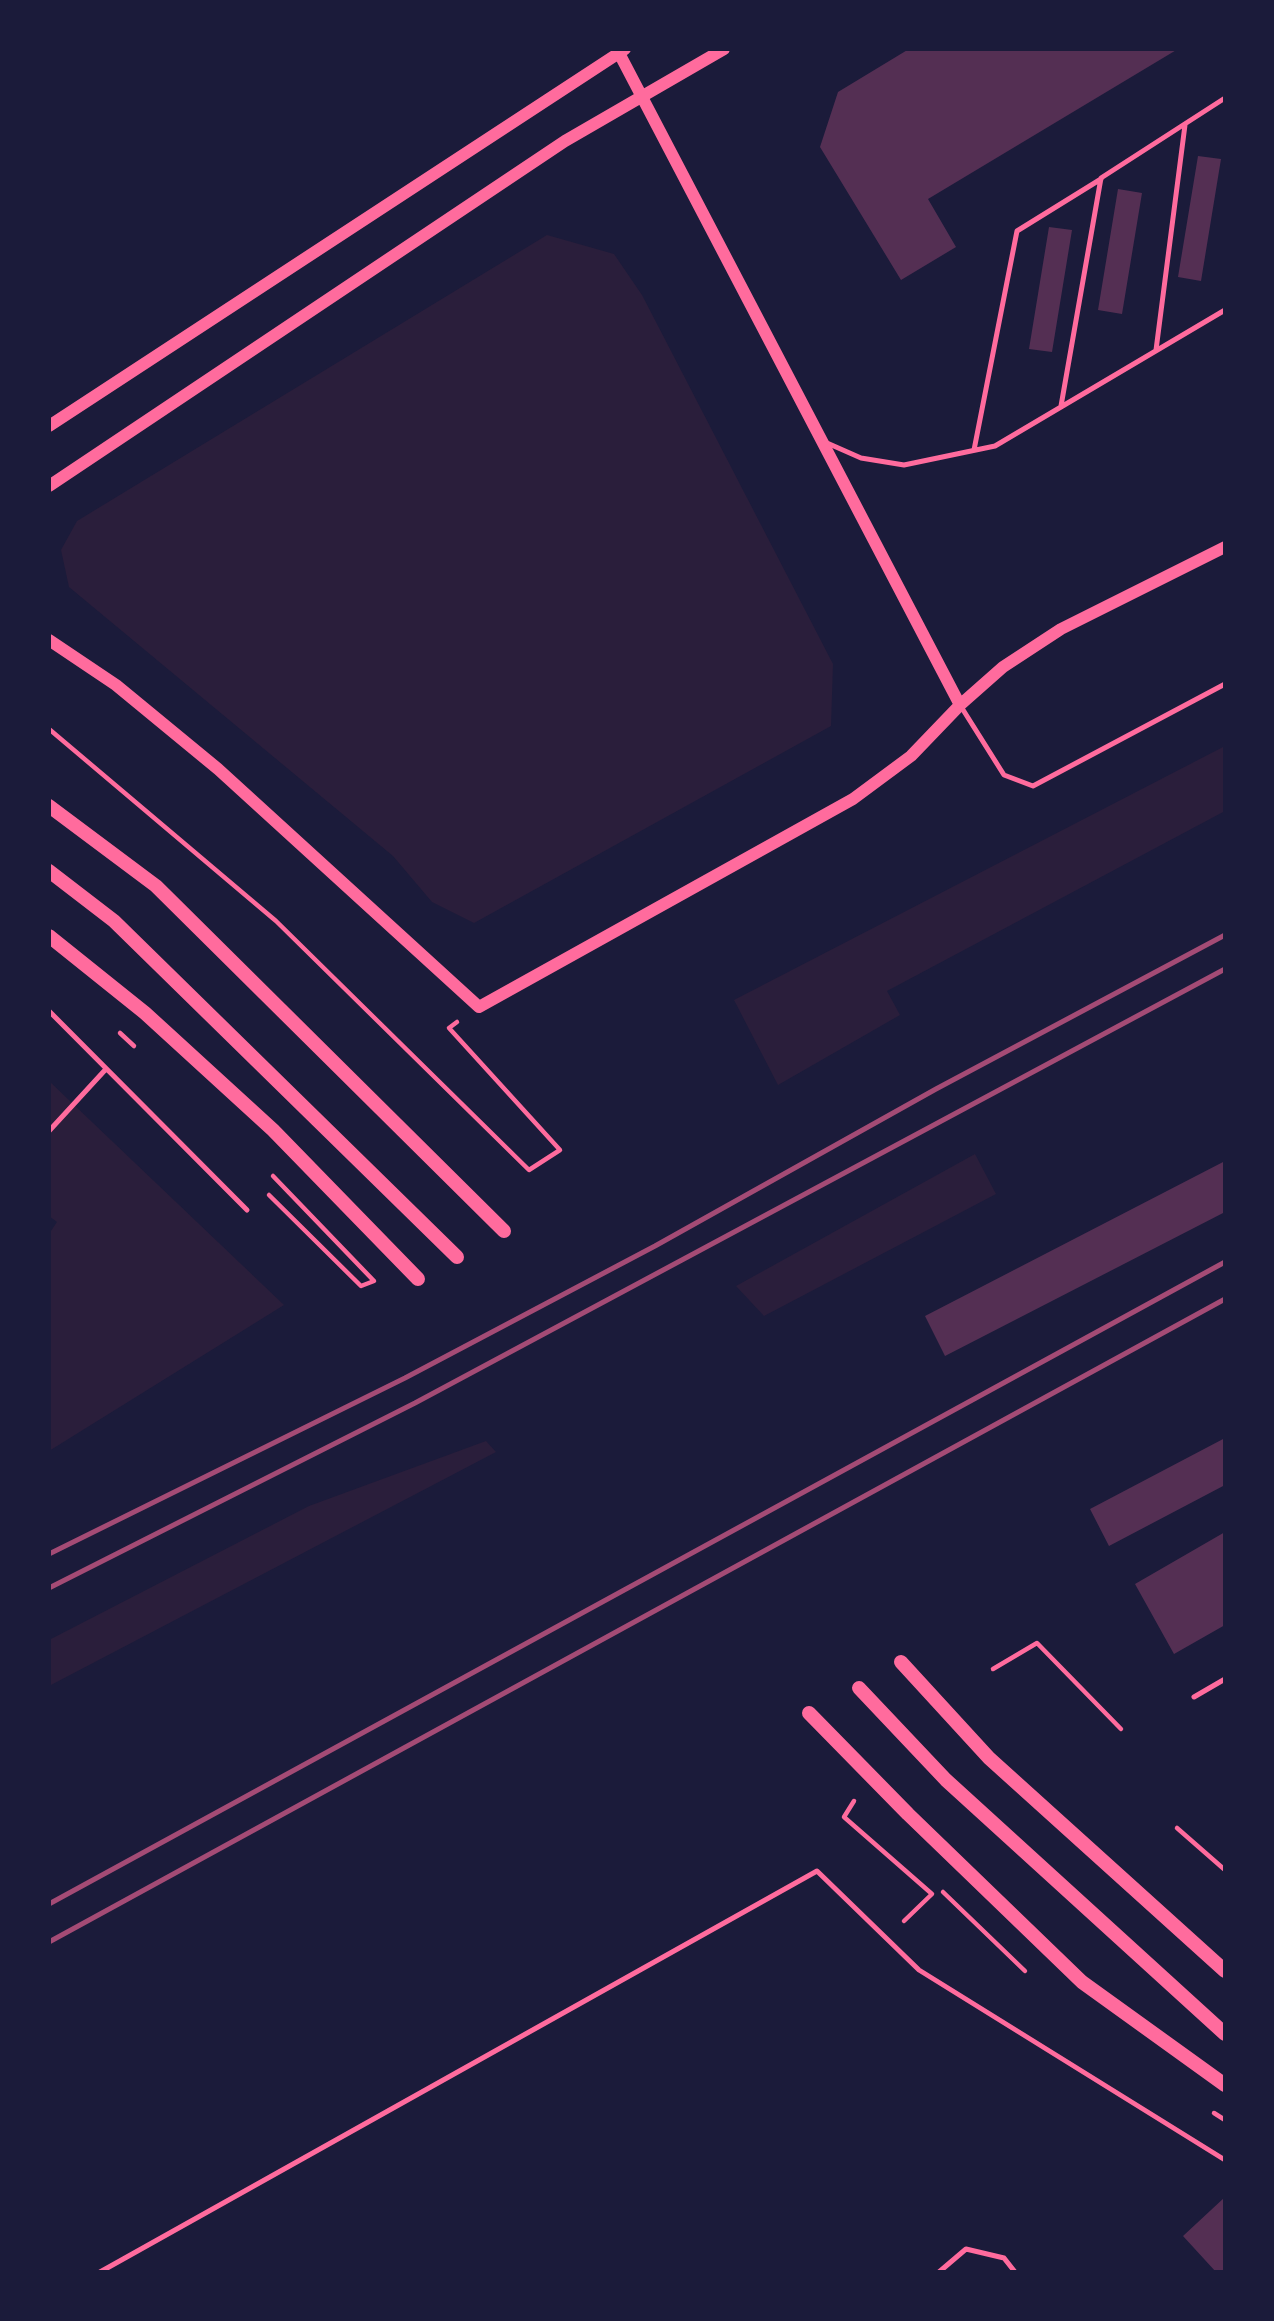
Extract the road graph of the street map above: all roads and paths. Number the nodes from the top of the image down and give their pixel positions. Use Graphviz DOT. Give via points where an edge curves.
graph roads {
  1 [pos="724,49"];
  2 [pos="622,51"];
  3 [pos="642,96"];
  4 [pos="1225,98"];
  5 [pos="1185,125"];
  6 [pos="1101,178"];
  7 [pos="1225,310"];
  8 [pos="1156,350"];
  9 [pos="1061,406"];
  10 [pos="49,426"];
  11 [pos="821,440"];
  12 [pos="974,450"];
  13 [pos="49,486"];
  14 [pos="1225,547"];
  15 [pos="49,640"];
  16 [pos="1225,684"];
  17 [pos="960,705"];
  18 [pos="49,729"];
  19 [pos="49,806"];
  20 [pos="49,871"];
  21 [pos="49,936"];
  22 [pos="479,1007"];
  23 [pos="49,1011"];
  24 [pos="111,1025"];
  25 [pos="142,1054"];
  26 [pos="106,1069"];
  27 [pos="49,1131"];
  28 [pos="264,1166"];
  29 [pos="247,1210"];
  30 [pos="504,1231"];
  31 [pos="457,1257"];
  32 [pos="418,1279"];
  33 [pos="901,1662"];
  34 [pos="993,1669"];
  35 [pos="1225,1679"];
  36 [pos="859,1688"];
  37 [pos="1194,1697"];
  38 [pos="809,1713"];
  39 [pos="1121,1729"];
  40 [pos="854,1801"];
  41 [pos="1177,1828"];
  42 [pos="1225,1870"];
  43 [pos="887,1938"];
  44 [pos="1225,1971"];
  45 [pos="1225,2034"];
  46 [pos="1225,2085"];
  47 [pos="1225,2160"];
  48 [pos="100,2272"];
  49 [pos="939,2272"];
  50 [pos="1016,2272"];
  1 -- 3 [label="street"];
  2 -- 3 [label="street"];
  2 -- 10 [label="street"];
  3 -- 11 [label="street"];
  3 -- 13 [label="street" via="565,141"];
  4 -- 5 [label="lane"];
  5 -- 6 [label="lane"];
  5 -- 8 [label="lane"];
  6 -- 9 [label="lane"];
  6 -- 12 [label="lane" via="1017,231"];
  7 -- 8 [label="lane"];
  8 -- 9 [label="lane"];
  9 -- 12 [label="lane" via="995,446"];
  11 -- 12 [label="lane" via="861,458 904,465"];
  11 -- 17 [label="street"];
  14 -- 17 [label="street" via="1060,629 1003,667"];
  15 -- 22 [label="street" via="116,685 218,769"];
  16 -- 17 [label="lane" via="1033,786 1004,775"];
  17 -- 22 [label="street" via="911,756 853,799"];
  18 -- 22 [label="path" via="276,921 529,1170 560,1150 449,1028"];
  19 -- 30 [label="main road" via="156,886"];
  20 -- 31 [label="main road" via="114,921"];
  21 -- 32 [label="main road" via="145,1013 273,1130"];
  23 -- 26 [label="lane"];
  24 -- 25 [label="path"];
  26 -- 27 [label="lane"];
  26 -- 29 [label="lane"];
  28 -- 29 [label="path" via="374,1281 361,1286 267,1194"];
  33 -- 44 [label="main road" via="989,1758"];
  34 -- 39 [label="path" via="1037,1643"];
  35 -- 37 [label="lane"];
  36 -- 45 [label="main road" via="946,1780"];
  38 -- 46 [label="main road" via="1082,1982"];
  40 -- 43 [label="path" via="844,1817 932,1894"];
  41 -- 42 [label="path"];
  43 -- 47 [label="lane" via="919,1970"];
  43 -- 48 [label="lane" via="817,1871"];
  49 -- 50 [label="lane" via="966,2249 1004,2258"];
}
